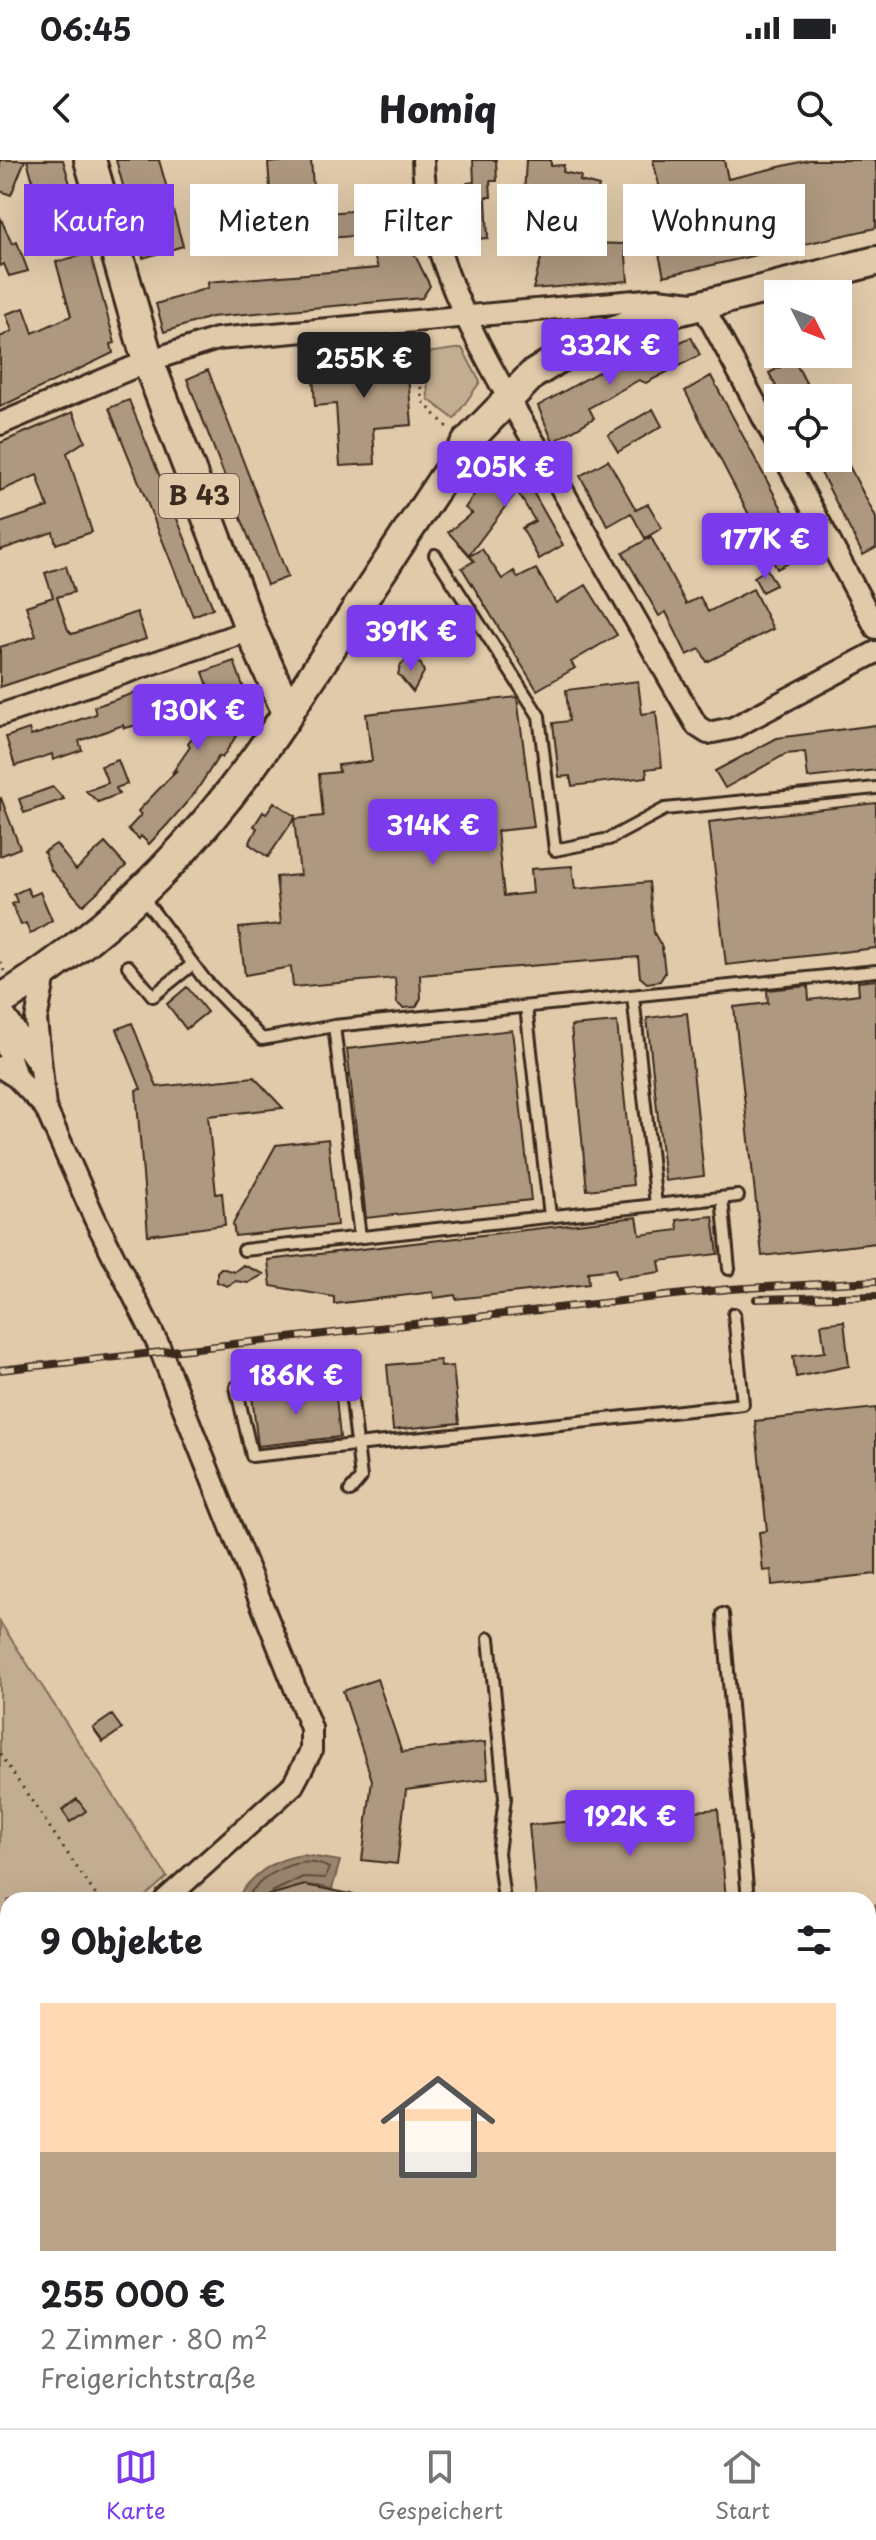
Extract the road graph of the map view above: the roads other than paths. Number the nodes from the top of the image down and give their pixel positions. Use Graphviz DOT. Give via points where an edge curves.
graph roads {
  1 [pos="90,160"];
  2 [pos="423,160"];
  3 [pos="876,261"];
  4 [pos="590,302"];
  5 [pos="702,304"];
  6 [pos="468,317"];
  7 [pos="603,334"];
  8 [pos="148,361"];
  9 [pos="508,396"];
  10 [pos="764,419"];
  11 [pos="0,424"];
  12 [pos="792,472"];
  13 [pos="435,555"];
  14 [pos="876,628"];
  15 [pos="251,630"];
  16 [pos="876,652"];
  17 [pos="288,713"];
  18 [pos="0,715"];
  19 [pos="876,788"];
  20 [pos="141,895"];
  21 [pos="193,964"];
  22 [pos="128,966"];
  23 [pos="46,970"];
  24 [pos="876,971"];
  25 [pos="633,996"];
  26 [pos="0,1001"];
  27 [pos="526,1007"];
  28 [pos="0,1009"];
  29 [pos="0,1025"];
  30 [pos="334,1026"];
  31 [pos="42,1070"];
  32 [pos="8,1072"];
  33 [pos="45,1107"];
  34 [pos="738,1196"];
  35 [pos="722,1198"];
  36 [pos="656,1205"];
  37 [pos="550,1216"];
  38 [pos="360,1237"];
  39 [pos="244,1250"];
  40 [pos="729,1269"];
  41 [pos="734,1314"];
  42 [pos="357,1444"];
  43 [pos="350,1491"];
  44 [pos="723,1614"];
  45 [pos="489,1638"];
  46 [pos="174,1892"];
  47 [pos="503,1892"];
  48 [pos="747,1892"];
  1 -- 8 [label="main road, B 43"];
  2 -- 6 [label="street" via="440,245"];
  3 -- 5 [label="main road"];
  4 -- 5 [label="street" via="657,299"];
  4 -- 6 [label="street"];
  4 -- 7 [label="street"];
  5 -- 7 [label="main road"];
  5 -- 10 [label="street"];
  6 -- 8 [label="street" via="232,336"];
  6 -- 9 [label="street"];
  7 -- 9 [label="main road" via="549,362"];
  8 -- 11 [label="street"];
  8 -- 15 [label="main road, B 43"];
  9 -- 16 [label="street" via="703,732 721,732"];
  9 -- 17 [label="main road" via="467,442"];
  12 -- 14 [label="street"];
  13 -- 19 [label="lane" via="539,716 555,850 609,839 665,809"];
  15 -- 17 [label="main road, B 43"];
  15 -- 18 [label="street"];
  17 -- 20 [label="main road" via="235,791"];
  20 -- 21 [label="lane"];
  20 -- 23 [label="main road"];
  21 -- 22 [label="lane" via="153,996"];
  21 -- 30 [label="lane" via="262,1039"];
  23 -- 26 [label="main road"];
  23 -- 31 [label="street" via="36,1020"];
  24 -- 25 [label="lane"];
  25 -- 27 [label="lane"];
  25 -- 36 [label="lane"];
  27 -- 30 [label="lane"];
  27 -- 37 [label="lane"];
  28 -- 31 [label="street"];
  29 -- 32 [label="street"];
  30 -- 38 [label="lane"];
  31 -- 33 [label="street"];
  32 -- 33 [label="street"];
  33 -- 46 [label="street" via="158,1344 311,1728 304,1768 274,1805"];
  34 -- 35 [label="lane"];
  35 -- 36 [label="lane"];
  35 -- 40 [label="lane"];
  36 -- 37 [label="lane"];
  37 -- 38 [label="lane"];
  38 -- 39 [label="lane"];
  41 -- 42 [label="lane" via="743,1404"];
  42 -- 42 [label="lane" via="349,1375 236,1387 252,1456"];
  42 -- 43 [label="lane" via="361,1478"];
  44 -- 48 [label="lane"];
  45 -- 47 [label="lane" via="505,1798 498,1853"];
}
